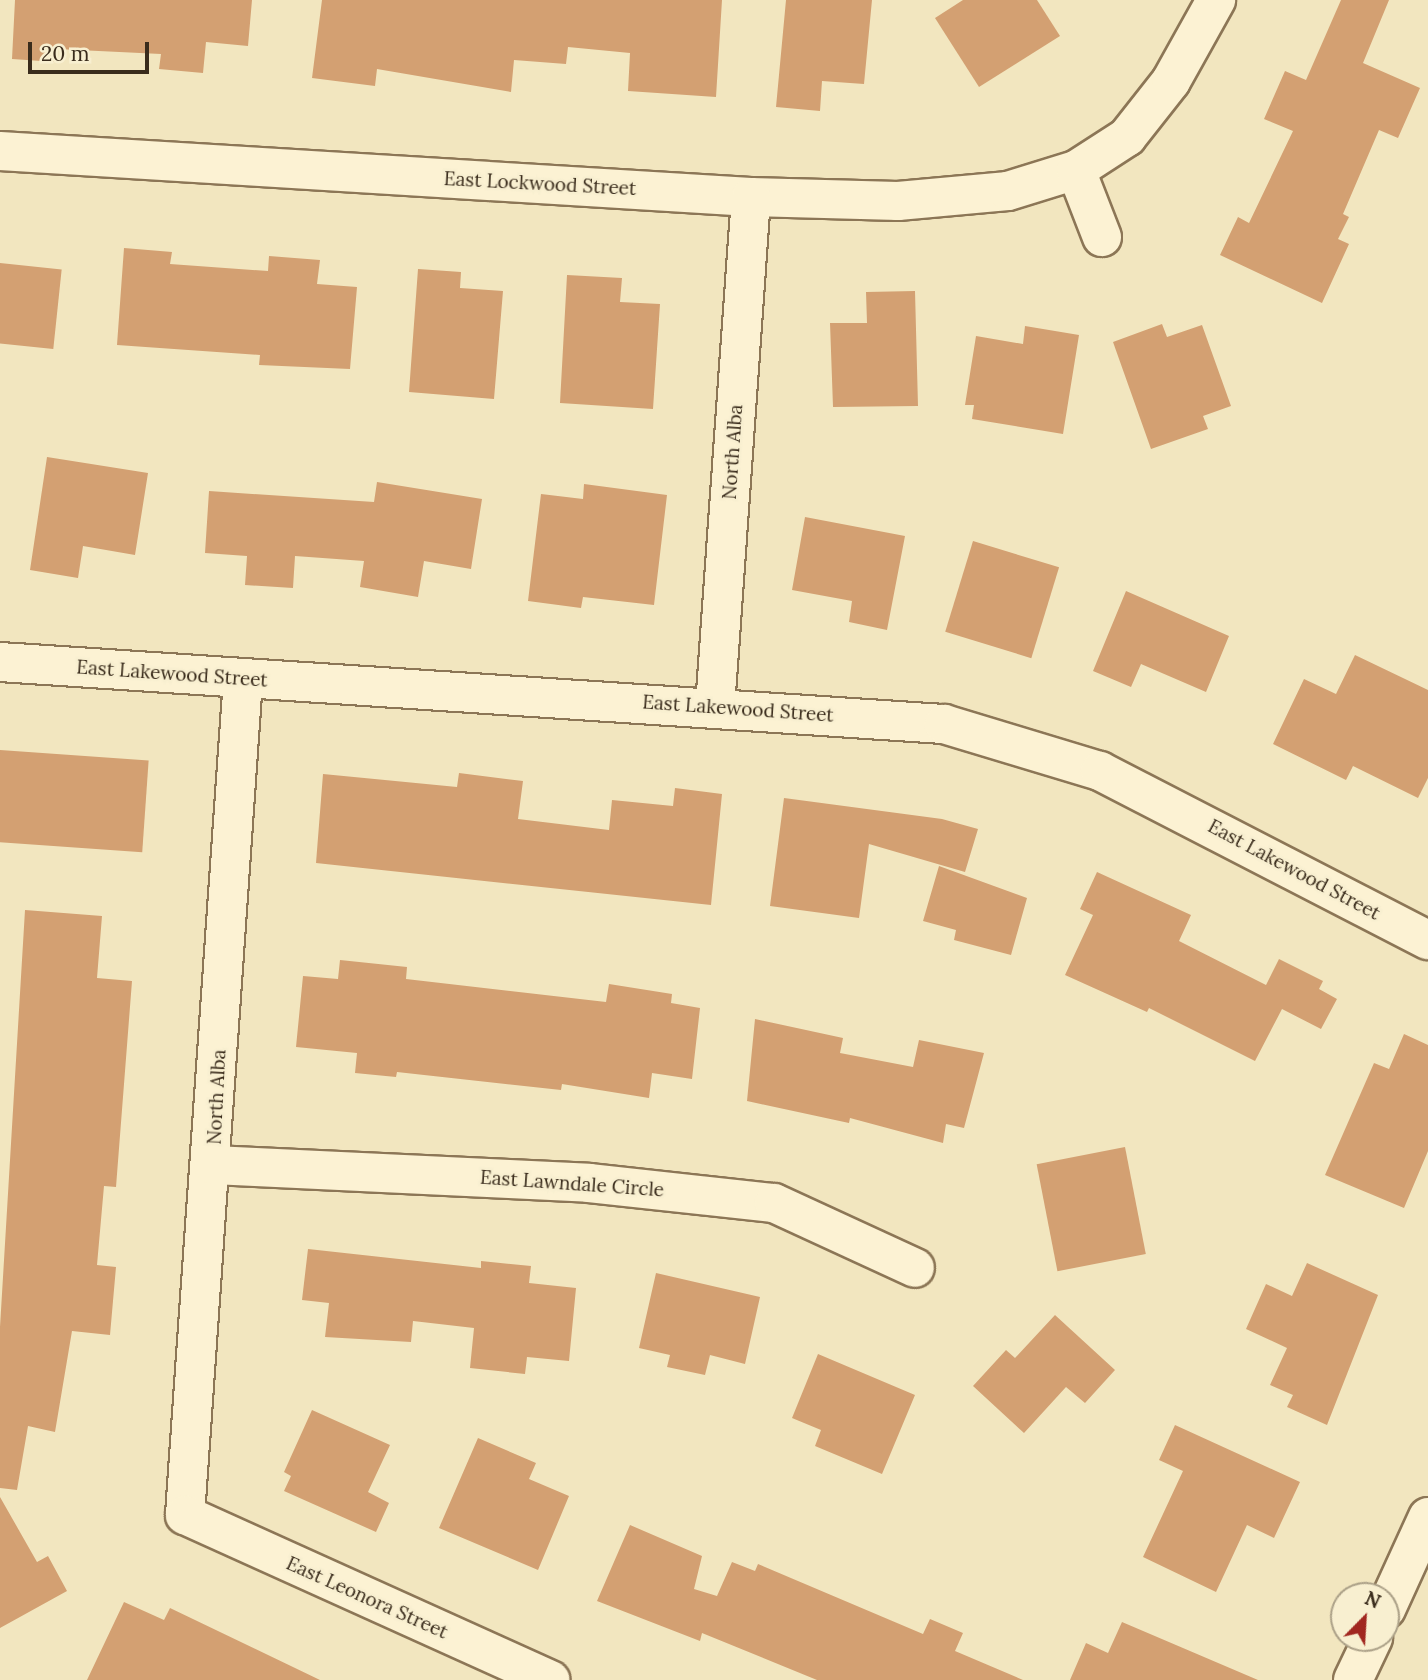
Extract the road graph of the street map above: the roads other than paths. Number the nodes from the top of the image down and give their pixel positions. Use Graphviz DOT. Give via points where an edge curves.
graph roads {
  1 [pos="1216,0"];
  2 [pos="0,151"];
  3 [pos="1076,170"];
  4 [pos="751,197"];
  5 [pos="1102,237"];
  6 [pos="0,662"];
  7 [pos="243,679"];
  8 [pos="715,707"];
  9 [pos="1428,940"];
  10 [pos="213,1165"];
  11 [pos="915,1268"];
  12 [pos="185,1515"];
  13 [pos="1428,1517"];
  14 [pos="1398,1582"];
  15 [pos="1366,1652"];
  16 [pos="550,1680"];
  17 [pos="1353,1680"];
  1 -- 3 [label="street, East Lockwood Street" via="1171,81 1127,137"];
  2 -- 4 [label="street, East Lockwood Street"];
  3 -- 4 [label="street, East Lockwood Street" via="1008,191 898,201"];
  3 -- 5 [label="street"];
  4 -- 8 [label="street, North Alba"];
  6 -- 7 [label="street, East Lakewood Street"];
  7 -- 8 [label="street, East Lakewood Street"];
  7 -- 10 [label="street, North Alba"];
  8 -- 9 [label="street, East Lakewood Street" via="944,724 1100,771"];
  10 -- 11 [label="street, East Lawndale Circle" via="589,1183 774,1203"];
  10 -- 12 [label="street, North Alba"];
  12 -- 16 [label="street, East Leonora Street"];
  13 -- 14 [label="street"];
  15 -- 17 [label="street"];
}
